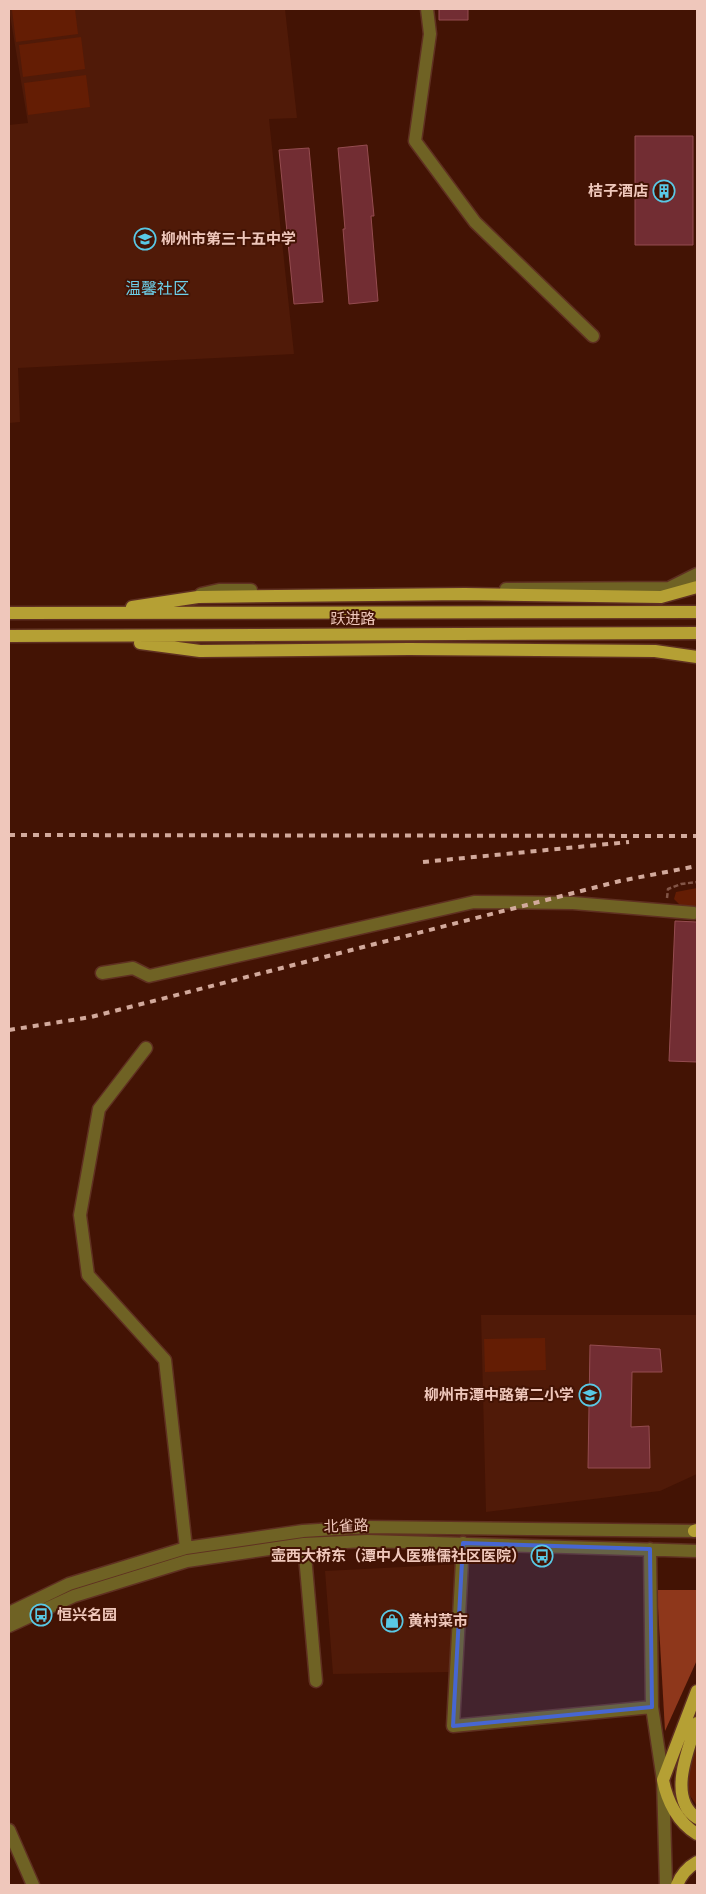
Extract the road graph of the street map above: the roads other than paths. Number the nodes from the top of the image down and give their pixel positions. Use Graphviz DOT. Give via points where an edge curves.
graph roads {
  1 [pos="427,9"];
  2 [pos="593,336"];
  3 [pos="697,574"];
  4 [pos="697,588"];
  5 [pos="697,612"];
  6 [pos="9,613"];
  7 [pos="88,614"];
  8 [pos="697,633"];
  9 [pos="9,636"];
  10 [pos="88,637"];
  11 [pos="697,657"];
  12 [pos="694,913"];
  13 [pos="102,973"];
  14 [pos="146,1048"];
  15 [pos="696,1531"];
  16 [pos="463,1543"];
  17 [pos="304,1544"];
  18 [pos="186,1548"];
  19 [pos="650,1549"];
  20 [pos="697,1551"];
  21 [pos="9,1612"];
  22 [pos="9,1626"];
  23 [pos="316,1681"];
  24 [pos="697,1691"];
  25 [pos="652,1707"];
  26 [pos="697,1723"];
  27 [pos="663,1780"];
  28 [pos="697,1818"];
  29 [pos="9,1830"];
  30 [pos="697,1834"];
  31 [pos="697,1862"];
  32 [pos="33,1885"];
  33 [pos="666,1885"];
  34 [pos="677,1885"];
  1 -- 2 [label="street" via="430,34 415,141 475,222"];
  3 -- 7 [label="street" via="669,588 219,590"];
  4 -- 7 [label="main road" via="661,597 465,594 198,597"];
  5 -- 7 [label="main road, 跃进路"];
  6 -- 7 [label="main road, 跃进路"];
  8 -- 10 [label="main road, 跃进路"];
  9 -- 10 [label="main road, 跃进路"];
  10 -- 11 [label="main road" via="200,651 655,651"];
  12 -- 13 [label="street" via="573,903 474,902 149,976 133,968"];
  14 -- 18 [label="street" via="99,1109 80,1214 88,1275 165,1360"];
  15 -- 18 [label="street, 北雀路" via="367,1527 303,1531"];
  16 -- 17 [label="street, 北雀路" via="367,1541"];
  16 -- 19 [label="street, 北雀路"];
  16 -- 25 [label="street" via="453,1726"];
  17 -- 22 [label="street, 北雀路" via="187,1561 74,1596"];
  17 -- 23 [label="street"];
  18 -- 21 [label="street, 北雀路" via="69,1584"];
  19 -- 20 [label="street, 北雀路"];
  19 -- 25 [label="street"];
  24 -- 27 [label="main road"];
  25 -- 27 [label="street"];
  26 -- 28 [label="main road" via="680,1790"];
  27 -- 30 [label="main road" via="665,1792 676,1813 686,1828"];
  27 -- 33 [label="street"];
  29 -- 32 [label="street"];
  31 -- 34 [label="main road" via="690,1866"];
}
